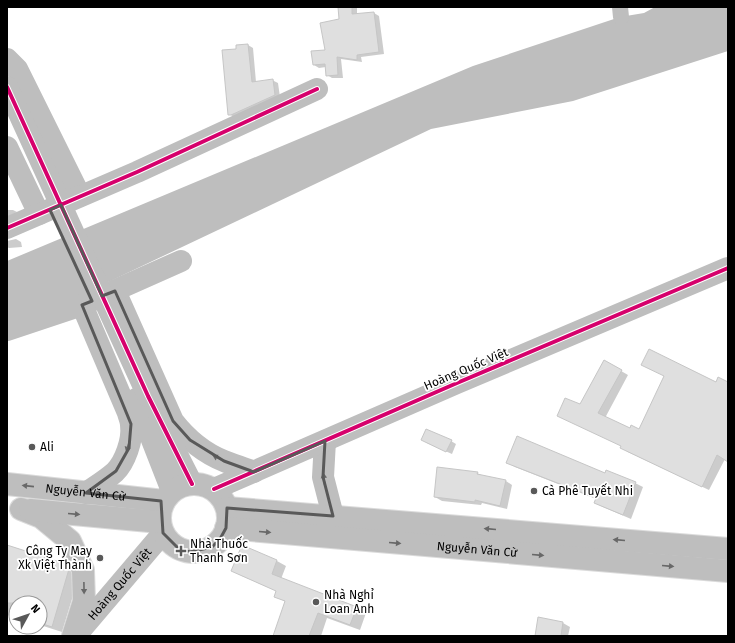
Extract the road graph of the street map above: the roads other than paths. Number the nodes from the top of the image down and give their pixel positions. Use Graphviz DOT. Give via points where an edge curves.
graph roads {
  1 [pos="7,59"];
  2 [pos="7,87"];
  3 [pos="317,89"];
  4 [pos="7,115"];
  5 [pos="7,147"];
  6 [pos="80,196"];
  7 [pos="39,214"];
  8 [pos="7,228"];
  9 [pos="181,261"];
  10 [pos="728,268"];
  11 [pos="115,291"];
  12 [pos="82,305"];
  13 [pos="7,330"];
  14 [pos="142,397"];
  15 [pos="325,440"];
  16 [pos="254,472"];
  17 [pos="7,484"];
  18 [pos="192,484"];
  19 [pos="214,489"];
  20 [pos="86,493"];
  21 [pos="168,496"];
  22 [pos="14,508"];
  23 [pos="332,516"];
  24 [pos="227,518"];
  25 [pos="162,528"];
  26 [pos="728,549"];
  27 [pos="728,571"];
  28 [pos="73,636"];
  29 [pos="76,636"];
  1 -- 6 [label="street" via="17,69"];
  2 -- 14 [label="street, bridge"];
  3 -- 6 [label="street"];
  4 -- 14 [label="street"];
  5 -- 7 [label="street"];
  6 -- 7 [label="street"];
  7 -- 8 [label="street"];
  9 -- 11 [label="street"];
  10 -- 15 [label="street, Hoàng Quốc Việt"];
  11 -- 12 [label="street"];
  16 -- 11 [label="street, one-way" via="205,452 173,421"];
  12 -- 13 [label="street"];
  12 -- 20 [label="street, one-way" via="132,424 129,448 116,471"];
  14 -- 18 [label="street"];
  14 -- 21 [label="street"];
  15 -- 16 [label="street, Hoàng Quốc Việt"];
  23 -- 15 [label="street, one-way" via="323,477"];
  16 -- 19 [label="street, Hoàng Quốc Việt"];
  20 -- 17 [label="street, Nguyễn Văn Cừ, one-way"];
  18 -- 19 [label="street"];
  18 -- 21 [label="street" via="182,486"];
  19 -- 24 [label="street" via="221,497"];
  20 -- 21 [label="street, Nguyễn Văn Cừ"];
  21 -- 25 [label="street" via="161,510"];
  22 -- 25 [label="street, Nguyễn Văn Cừ, one-way"];
  22 -- 28 [label="street, one-way" via="41,517 70,541 83,570 84,601"];
  23 -- 24 [label="street, Nguyễn Văn Cừ"];
  26 -- 23 [label="street, Nguyễn Văn Cừ, one-way"];
  24 -- 25 [label="street" via="220,539 212,547 201,551 190,552 179,548 170,542"];
  24 -- 27 [label="street, Nguyễn Văn Cừ, one-way"];
  25 -- 29 [label="street, Hoàng Quốc Việt"];
}
